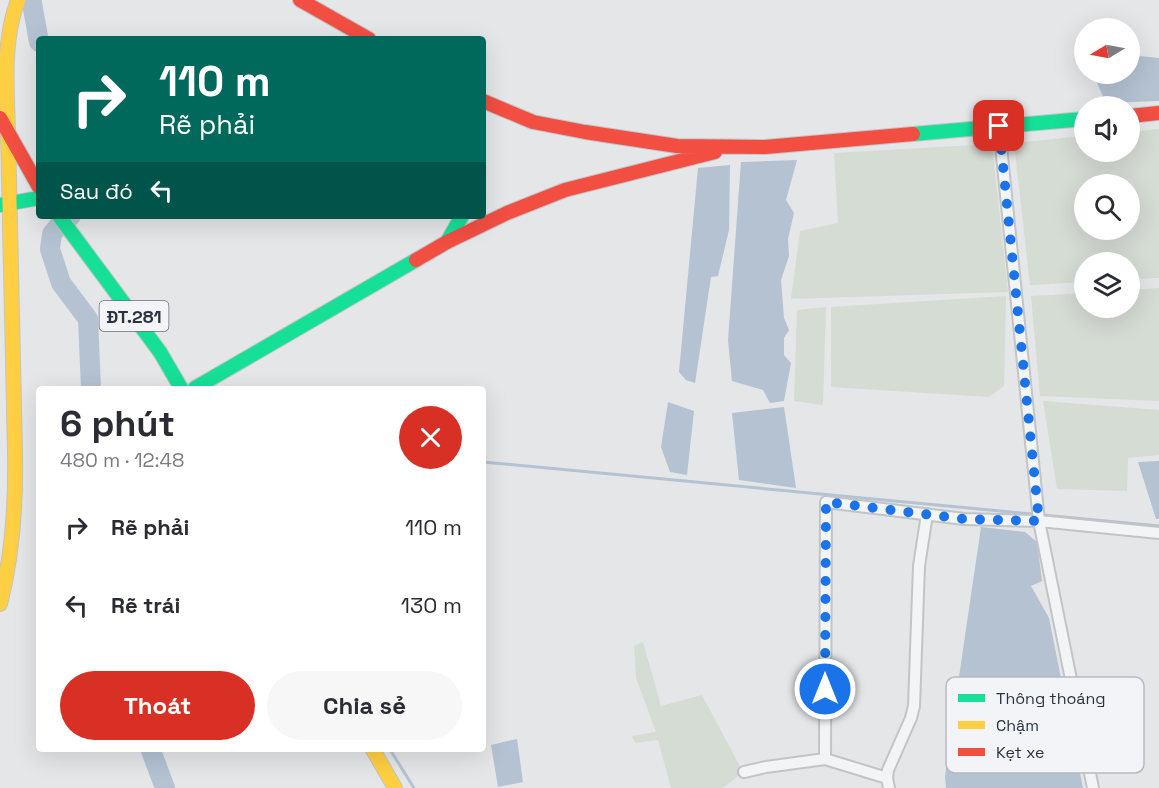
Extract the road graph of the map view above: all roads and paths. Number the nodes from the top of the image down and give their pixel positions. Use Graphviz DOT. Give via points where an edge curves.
graph roads {
  1 [pos="18,0"];
  2 [pos="300,0"];
  3 [pos="364,36"];
  4 [pos="486,102"];
  5 [pos="1159,113"];
  6 [pos="1140,115"];
  7 [pos="0,118"];
  8 [pos="1074,120"];
  9 [pos="999,126"];
  10 [pos="8,133"];
  11 [pos="735,147"];
  12 [pos="36,182"];
  13 [pos="36,199"];
  14 [pos="5,204"];
  15 [pos="61,219"];
  16 [pos="460,219"];
  17 [pos="447,242"];
  18 [pos="180,386"];
  19 [pos="198,386"];
  20 [pos="927,514"];
  21 [pos="1039,521"];
  22 [pos="1159,533"];
  23 [pos="0,604"];
  24 [pos="1071,677"];
  25 [pos="374,752"];
  26 [pos="825,759"];
  27 [pos="744,772"];
  28 [pos="1090,773"];
  29 [pos="888,783"];
  30 [pos="394,788"];
  31 [pos="1093,788"];
  1 -- 10 [label="main road" via="9,37"];
  2 -- 3 [label="main road"];
  4 -- 11 [label="main road" via="533,122 585,132 677,146"];
  5 -- 6 [label="main road"];
  7 -- 10 [label="main road"];
  8 -- 9 [label="main road"];
  9 -- 11 [label="main road"];
  9 -- 21 [label="street"];
  10 -- 12 [label="main road"];
  10 -- 14 [label="main road"];
  11 -- 17 [label="main road" via="565,190"];
  13 -- 14 [label="main road"];
  14 -- 23 [label="main road" via="15,496 10,562"];
  15 -- 18 [label="main road, ĐT.281" via="160,352"];
  16 -- 17 [label="main road"];
  17 -- 19 [label="main road"];
  20 -- 21 [label="street"];
  20 -- 26 [label="street" via="826,502"];
  20 -- 29 [label="street" via="919,566 914,706 888,770"];
  21 -- 22 [label="street"];
  21 -- 24 [label="street"];
  25 -- 30 [label="main road"];
  26 -- 27 [label="street"];
  26 -- 29 [label="street"];
  28 -- 31 [label="street"];
}
